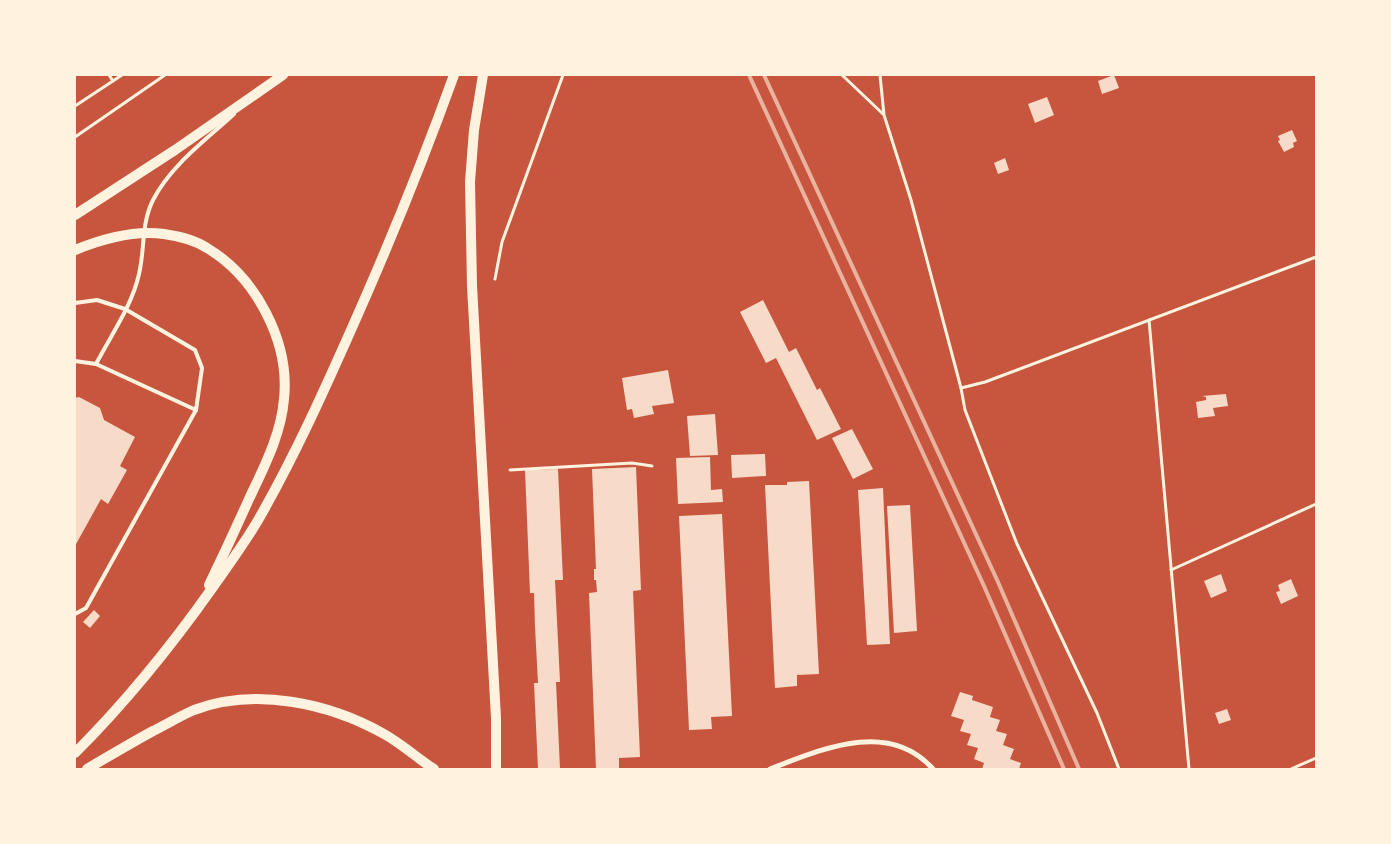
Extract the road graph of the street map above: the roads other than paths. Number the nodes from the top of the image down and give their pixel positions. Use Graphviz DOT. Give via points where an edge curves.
graph roads {
  1 [pos="283,75"];
  2 [pos="454,75"];
  3 [pos="483,75"];
  4 [pos="258,93"];
  5 [pos="75,215"];
  6 [pos="144,232"];
  7 [pos="75,250"];
  8 [pos="75,303"];
  9 [pos="125,309"];
  10 [pos="75,361"];
  11 [pos="96,364"];
  12 [pos="196,410"];
  13 [pos="199,608"];
  14 [pos="75,614"];
  15 [pos="75,753"];
  16 [pos="87,769"];
  17 [pos="434,769"];
  18 [pos="496,769"];
  19 [pos="770,769"];
  20 [pos="933,769"];
  1 -- 4 [label="main road"];
  2 -- 13 [label="main road" via="377,271 306,427 261,515"];
  3 -- 18 [label="main road" via="470,182 472,286 496,718"];
  4 -- 5 [label="main road"];
  4 -- 6 [label="lane" via="167,178 149,210"];
  6 -- 7 [label="main road"];
  6 -- 9 [label="lane" via="139,273"];
  6 -- 13 [label="main road" via="178,237 206,247 237,273 251,288 272,323 286,381 278,432"];
  8 -- 9 [label="lane" via="97,300"];
  9 -- 11 [label="lane"];
  9 -- 12 [label="lane" via="195,350 202,368"];
  10 -- 11 [label="lane"];
  11 -- 12 [label="lane"];
  12 -- 14 [label="lane" via="86,608"];
  13 -- 15 [label="main road" via="124,700"];
  16 -- 17 [label="main road" via="194,710 220,703 259,699 312,706 359,721"];
  19 -- 20 [label="street" via="829,747 869,740 910,751"];
}
